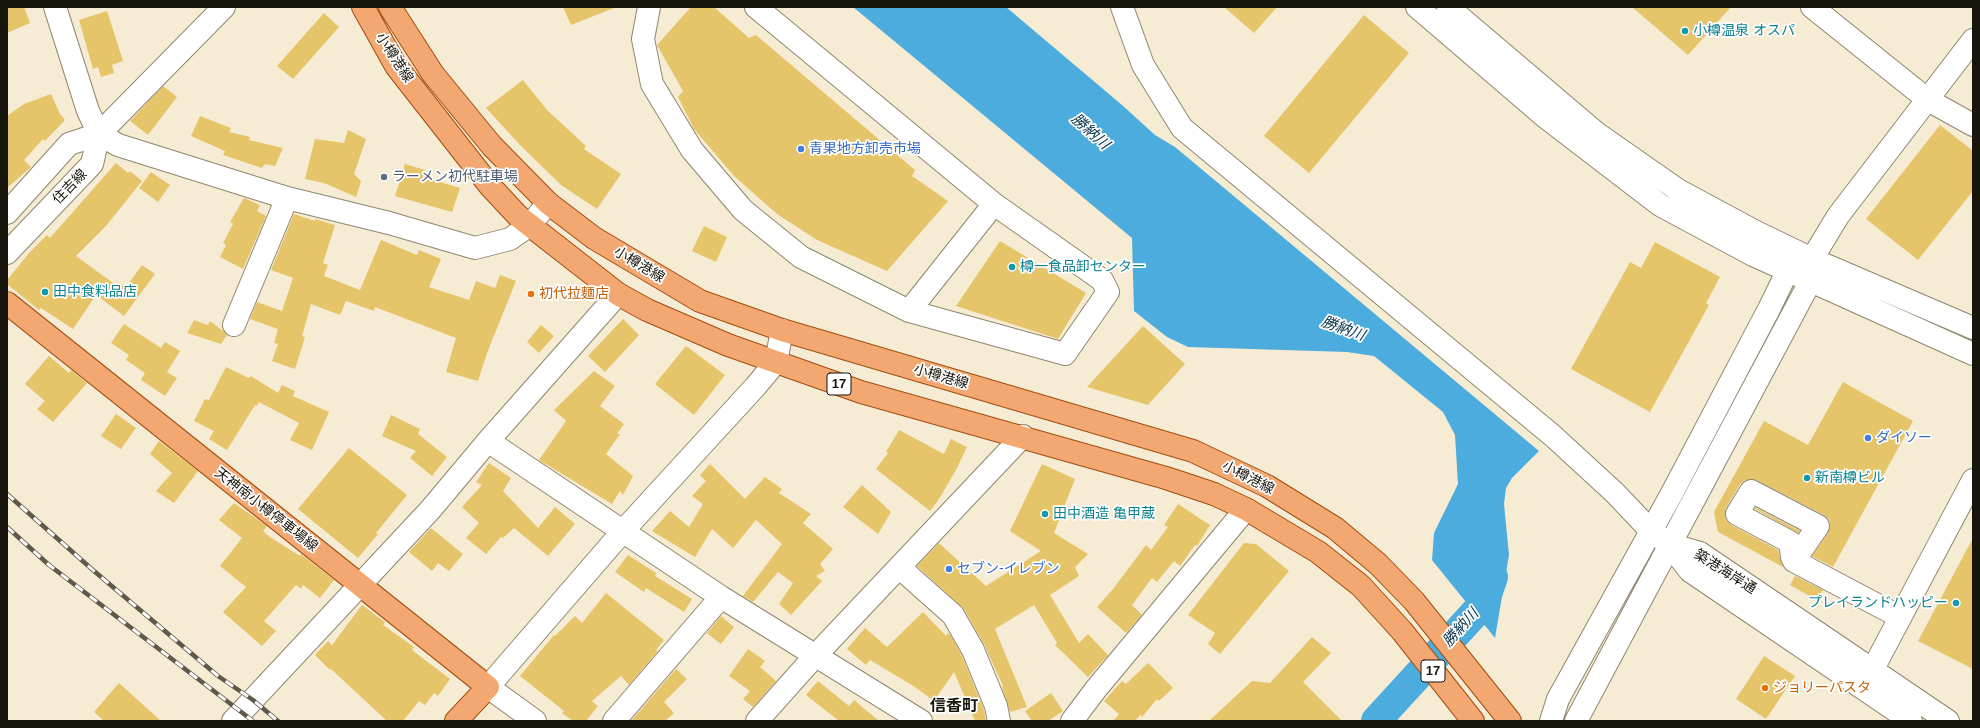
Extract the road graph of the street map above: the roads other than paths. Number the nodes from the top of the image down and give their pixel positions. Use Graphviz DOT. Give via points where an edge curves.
graph roads {
  1 [pos="56,7"];
  2 [pos="224,7"];
  3 [pos="363,7"];
  4 [pos="390,7"];
  5 [pos="649,7"];
  6 [pos="756,7"];
  7 [pos="1122,7"];
  8 [pos="1417,7"];
  9 [pos="1448,7"];
  10 [pos="1812,7"];
  11 [pos="1973,40"];
  12 [pos="1928,100"];
  13 [pos="1973,125"];
  14 [pos="99,134"];
  15 [pos="287,198"];
  16 [pos="548,203"];
  17 [pos="994,204"];
  18 [pos="7,213"];
  19 [pos="530,225"];
  20 [pos="7,253"];
  21 [pos="1788,270"];
  22 [pos="1811,270"];
  23 [pos="618,294"];
  24 [pos="7,303"];
  25 [pos="909,312"];
  26 [pos="234,325"];
  27 [pos="1973,328"];
  28 [pos="782,330"];
  29 [pos="1973,354"];
  30 [pos="776,362"];
  31 [pos="1023,436"];
  32 [pos="488,441"];
  33 [pos="1973,480"];
  34 [pos="1246,509"];
  35 [pos="623,531"];
  36 [pos="1651,531"];
  37 [pos="1669,544"];
  38 [pos="1794,561"];
  39 [pos="898,567"];
  40 [pos="360,585"];
  41 [pos="721,597"];
  42 [pos="1892,613"];
  43 [pos="815,656"];
  44 [pos="1867,679"];
  45 [pos="488,687"];
  46 [pos="1469,716"];
  47 [pos="233,721"];
  48 [pos="456,721"];
  49 [pos="534,721"];
  50 [pos="614,721"];
  51 [pos="757,721"];
  52 [pos="919,721"];
  53 [pos="999,721"];
  54 [pos="1072,721"];
  55 [pos="1510,721"];
  56 [pos="1551,721"];
  57 [pos="1576,721"];
  58 [pos="1911,721"];
  59 [pos="1948,721"];
  1 -- 14 [label="street" via="88,111"];
  2 -- 14 [label="street"];
  3 -- 19 [label="main road, 小樽港線 / 17" via="396,66 452,140 490,186"];
  4 -- 16 [label="main road, 小樽港線 / 17" via="433,74 492,146"];
  5 -- 25 [label="street" via="643,39 652,84 692,150 722,186 743,210 800,257"];
  6 -- 17 [label="street"];
  7 -- 36 [label="street, 築港海岸通" via="1143,65 1182,128 1553,436"];
  8 -- 21 [label="street" via="1544,116 1660,205 1754,255"];
  9 -- 22 [label="street" via="1594,132 1678,190 1756,232"];
  10 -- 12 [label="street"];
  11 -- 12 [label="street"];
  12 -- 13 [label="street"];
  12 -- 22 [label="street" via="1838,216"];
  14 -- 15 [label="street" via="118,145"];
  14 -- 18 [label="street, 住吉線" via="69,144"];
  14 -- 20 [label="street, 住吉線" via="92,164"];
  15 -- 19 [label="street" via="389,223 475,248 510,239"];
  15 -- 26 [label="street"];
  16 -- 19 [label="street"];
  16 -- 28 [label="main road, 小樽港線 / 17" via="594,238 700,301"];
  17 -- 25 [label="street"];
  17 -- 25 [label="street" via="1102,280 1108,292 1065,354"];
  19 -- 23 [label="main road, 小樽港線 / 17"];
  21 -- 22 [label="street"];
  21 -- 36 [label="street"];
  22 -- 27 [label="street"];
  22 -- 29 [label="street"];
  22 -- 37 [label="street"];
  23 -- 30 [label="main road, 小樽港線 / 17" via="647,310 721,342"];
  23 -- 32 [label="street"];
  24 -- 40 [label="main road, 天神南小樽停車場線"];
  28 -- 30 [label="street"];
  28 -- 55 [label="main road, 小樽港線 / 17" via="1193,451 1267,486 1335,528 1378,564 1414,601"];
  30 -- 31 [label="main road, 小樽港線 / 17" via="861,392"];
  30 -- 35 [label="street"];
  31 -- 34 [label="main road, 小樽港線 / 17" via="1166,478 1214,494"];
  31 -- 39 [label="street"];
  32 -- 35 [label="street"];
  32 -- 40 [label="street" via="431,509"];
  33 -- 42 [label="street"];
  34 -- 46 [label="main road, 小樽港線 / 17" via="1318,552 1361,586 1402,631"];
  34 -- 54 [label="street"];
  35 -- 41 [label="street"];
  35 -- 45 [label="street"];
  36 -- 37 [label="street, 築港海岸通"];
  36 -- 56 [label="street" via="1558,699"];
  37 -- 44 [label="street, 築港海岸通" via="1690,571"];
  37 -- 57 [label="street"];
  38 -- 42 [label="street"];
  39 -- 43 [label="street"];
  39 -- 53 [label="street" via="953,615 973,650 996,706"];
  40 -- 45 [label="main road, 天神南小樽停車場線"];
  40 -- 47 [label="street"];
  41 -- 43 [label="street"];
  41 -- 50 [label="street"];
  42 -- 44 [label="street"];
  43 -- 51 [label="street"];
  43 -- 52 [label="street"];
  44 -- 58 [label="street, 築港海岸通"];
  44 -- 59 [label="street, 築港海岸通"];
  45 -- 48 [label="main road"];
  45 -- 49 [label="street"];
}
